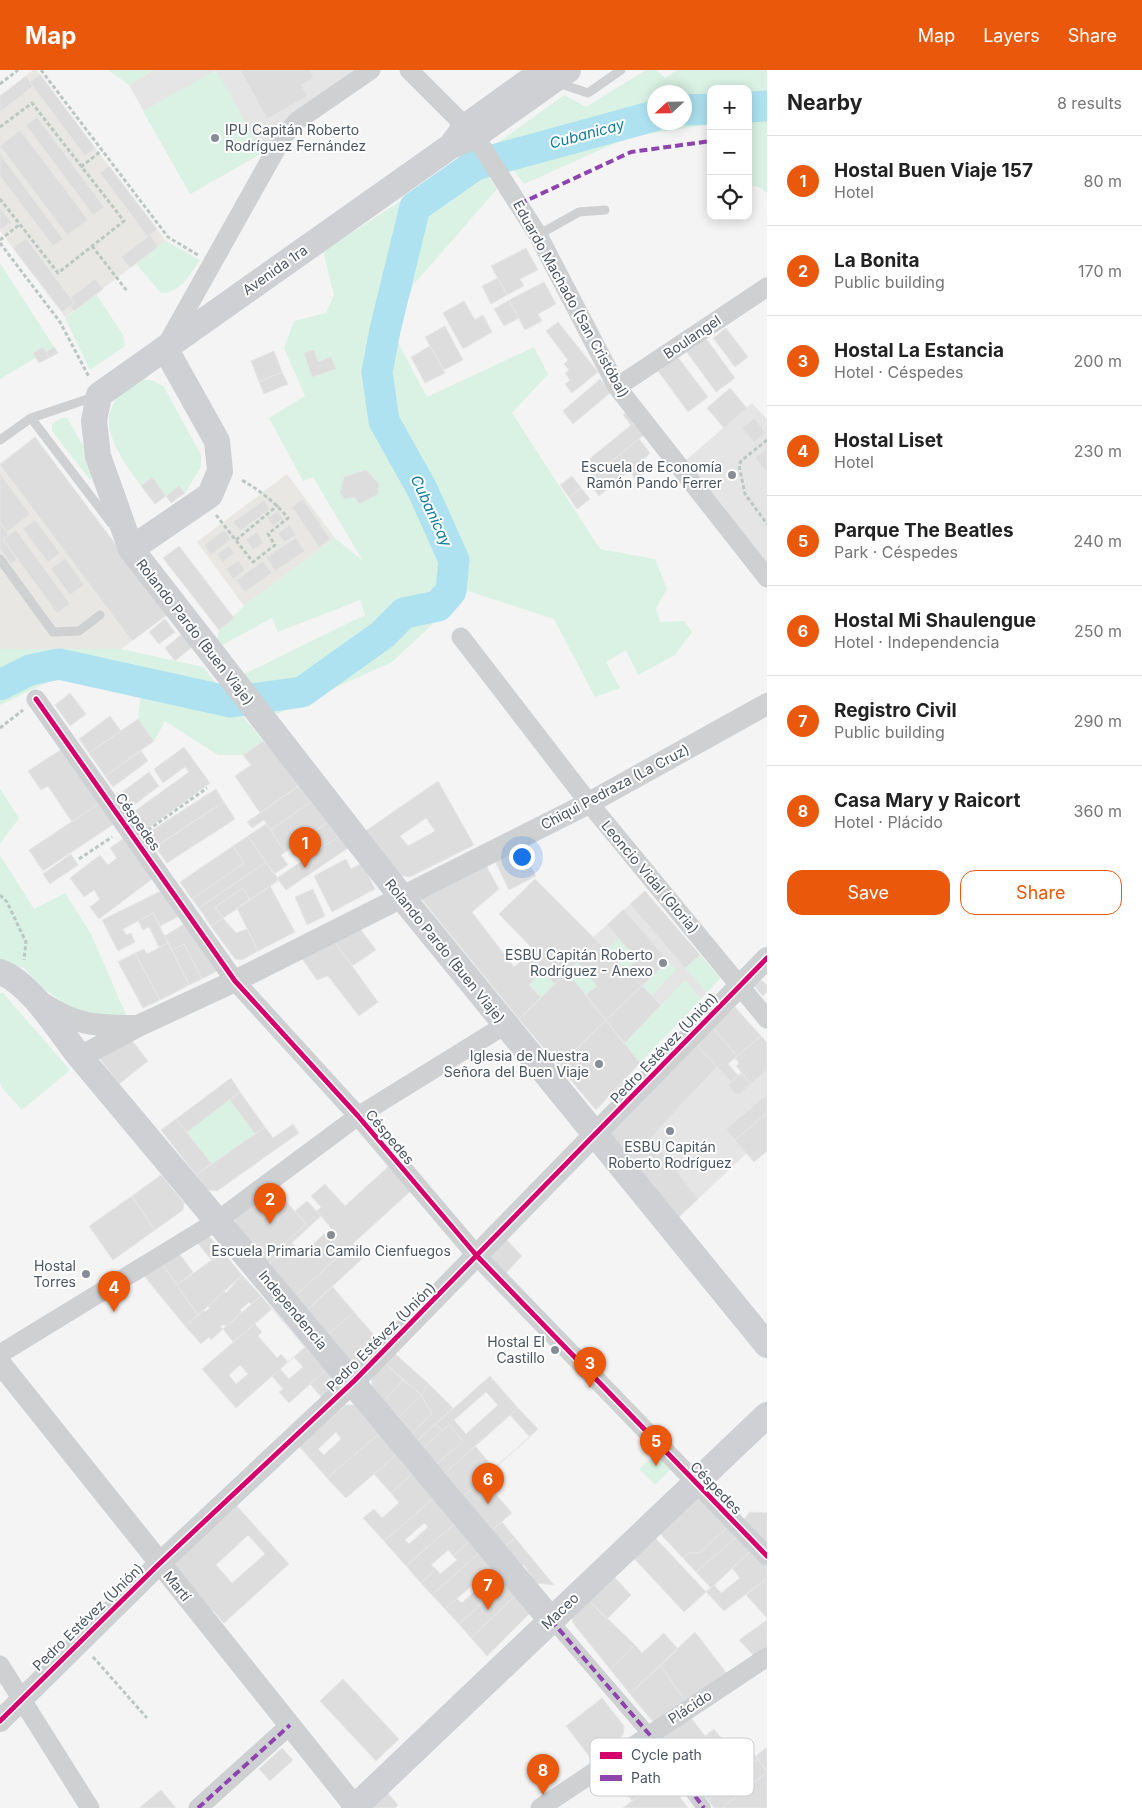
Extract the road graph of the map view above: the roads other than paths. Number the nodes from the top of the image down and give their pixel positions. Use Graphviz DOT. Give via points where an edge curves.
graph roads {
  1 [pos="371,70"];
  2 [pos="409,70"];
  3 [pos="621,70"];
  4 [pos="555,74"];
  5 [pos="468,139"];
  6 [pos="605,210"];
  7 [pos="538,235"];
  8 [pos="767,287"];
  9 [pos="165,348"];
  10 [pos="617,387"];
  11 [pos="99,395"];
  12 [pos="31,418"];
  13 [pos="0,440"];
  14 [pos="131,549"];
  15 [pos="0,559"];
  16 [pos="767,578"];
  17 [pos="100,615"];
  18 [pos="461,638"];
  19 [pos="36,699"];
  20 [pos="765,710"];
  21 [pos="589,803"];
  22 [pos="400,896"];
  23 [pos="767,958"];
  24 [pos="11,970"];
  25 [pos="235,981"];
  26 [pos="740,987"];
  27 [pos="34,999"];
  28 [pos="767,1019"];
  29 [pos="505,1025"];
  30 [pos="138,1026"];
  31 [pos="80,1057"];
  32 [pos="358,1116"];
  33 [pos="595,1135"];
  34 [pos="217,1221"];
  35 [pos="477,1256"];
  36 [pos="767,1345"];
  37 [pos="0,1354"];
  38 [pos="0,1364"];
  39 [pos="354,1381"];
  40 [pos="767,1415"];
  41 [pos="695,1483"];
  42 [pos="767,1556"];
  43 [pos="159,1564"];
  44 [pos="551,1620"];
  45 [pos="767,1657"];
  46 [pos="0,1665"];
  47 [pos="21,1699"];
  48 [pos="0,1721"];
  49 [pos="290,1725"];
  50 [pos="649,1734"];
  51 [pos="643,1738"];
  52 [pos="652,1738"];
  53 [pos="590,1774"];
  54 [pos="695,1796"];
  55 [pos="90,1808"];
  56 [pos="198,1808"];
  57 [pos="355,1808"];
  58 [pos="540,1808"];
  59 [pos="704,1808"];
  1 -- 9 [label="street" via="297,121 283,137"];
  2 -- 5 [label="street, Eduardo Machado (San Cristóbal)"];
  3 -- 4 [label="lane" via="588,93"];
  4 -- 5 [label="main road, Avenida 1ra"];
  5 -- 7 [label="street, Eduardo Machado (San Cristóbal)" via="508,186"];
  5 -- 9 [label="main road, Avenida 1ra"];
  6 -- 7 [label="lane" via="579,212"];
  7 -- 10 [label="street, Eduardo Machado (San Cristóbal)"];
  8 -- 10 [label="street, Boulangel"];
  9 -- 11 [label="main road, Avenida 1ra"];
  9 -- 14 [label="main road, Rolando Pardo (Buen Viaje)" via="217,441 220,471 210,495"];
  10 -- 16 [label="street, Eduardo Machado (San Cristóbal)"];
  11 -- 12 [label="lane"];
  11 -- 14 [label="main road, Rolando Pardo (Buen Viaje)" via="94,420 98,456"];
  12 -- 13 [label="lane"];
  12 -- 14 [label="lane"];
  14 -- 22 [label="main road, Rolando Pardo (Buen Viaje)"];
  15 -- 17 [label="lane" via="53,632 79,631"];
  18 -- 21 [label="street, Leoncio Vidal (Gloria)"];
  19 -- 25 [label="street, Céspedes"];
  20 -- 21 [label="street, Chiqui Pedraza (La Cruz)"];
  21 -- 22 [label="street, Chiqui Pedraza (La Cruz)"];
  21 -- 26 [label="street, Leoncio Vidal (Gloria)"];
  22 -- 25 [label="street, Chiqui Pedraza (La Cruz)"];
  22 -- 29 [label="main road, Rolando Pardo (Buen Viaje)"];
  23 -- 26 [label="street, Pedro Estévez (Unión)"];
  24 -- 27 [label="main road, Independencia" via="11,976"];
  25 -- 30 [label="street, Chiqui Pedraza (La Cruz)"];
  25 -- 32 [label="street, Céspedes"];
  26 -- 28 [label="street, Leoncio Vidal (Gloria)"];
  26 -- 33 [label="street, Pedro Estévez (Unión)"];
  27 -- 30 [label="street, Chiqui Pedraza (La Cruz)" via="64,1017 84,1024"];
  27 -- 31 [label="main road, Independencia"];
  29 -- 32 [label="street"];
  29 -- 33 [label="main road, Rolando Pardo (Buen Viaje)"];
  30 -- 31 [label="street, Chiqui Pedraza (La Cruz)"];
  31 -- 34 [label="main road, Independencia"];
  32 -- 34 [label="street"];
  32 -- 35 [label="street, Céspedes"];
  33 -- 35 [label="street, Pedro Estévez (Unión)"];
  33 -- 36 [label="main road, Rolando Pardo (Buen Viaje)"];
  34 -- 37 [label="street"];
  34 -- 39 [label="main road, Independencia"];
  35 -- 39 [label="street, Pedro Estévez (Unión)"];
  35 -- 41 [label="street, Céspedes"];
  38 -- 43 [label="street, Martí"];
  39 -- 43 [label="street, Pedro Estévez (Unión)"];
  39 -- 44 [label="main road, Independencia"];
  40 -- 41 [label="main road, Maceo"];
  41 -- 42 [label="street, Céspedes"];
  41 -- 44 [label="main road, Maceo"];
  43 -- 47 [label="street, Pedro Estévez (Unión)"];
  43 -- 49 [label="street, Martí"];
  44 -- 50 [label="street"];
  44 -- 57 [label="main road, Maceo"];
  45 -- 50 [label="street, Plácido"];
  46 -- 47 [label="street"];
  47 -- 48 [label="street, Pedro Estévez (Unión)"];
  47 -- 55 [label="street"];
  49 -- 56 [label="street"];
  49 -- 57 [label="street, Martí"];
  50 -- 51 [label="street, Plácido"];
  50 -- 52 [label="street"];
  53 -- 58 [label="street, Plácido"];
  54 -- 59 [label="street"];
}
